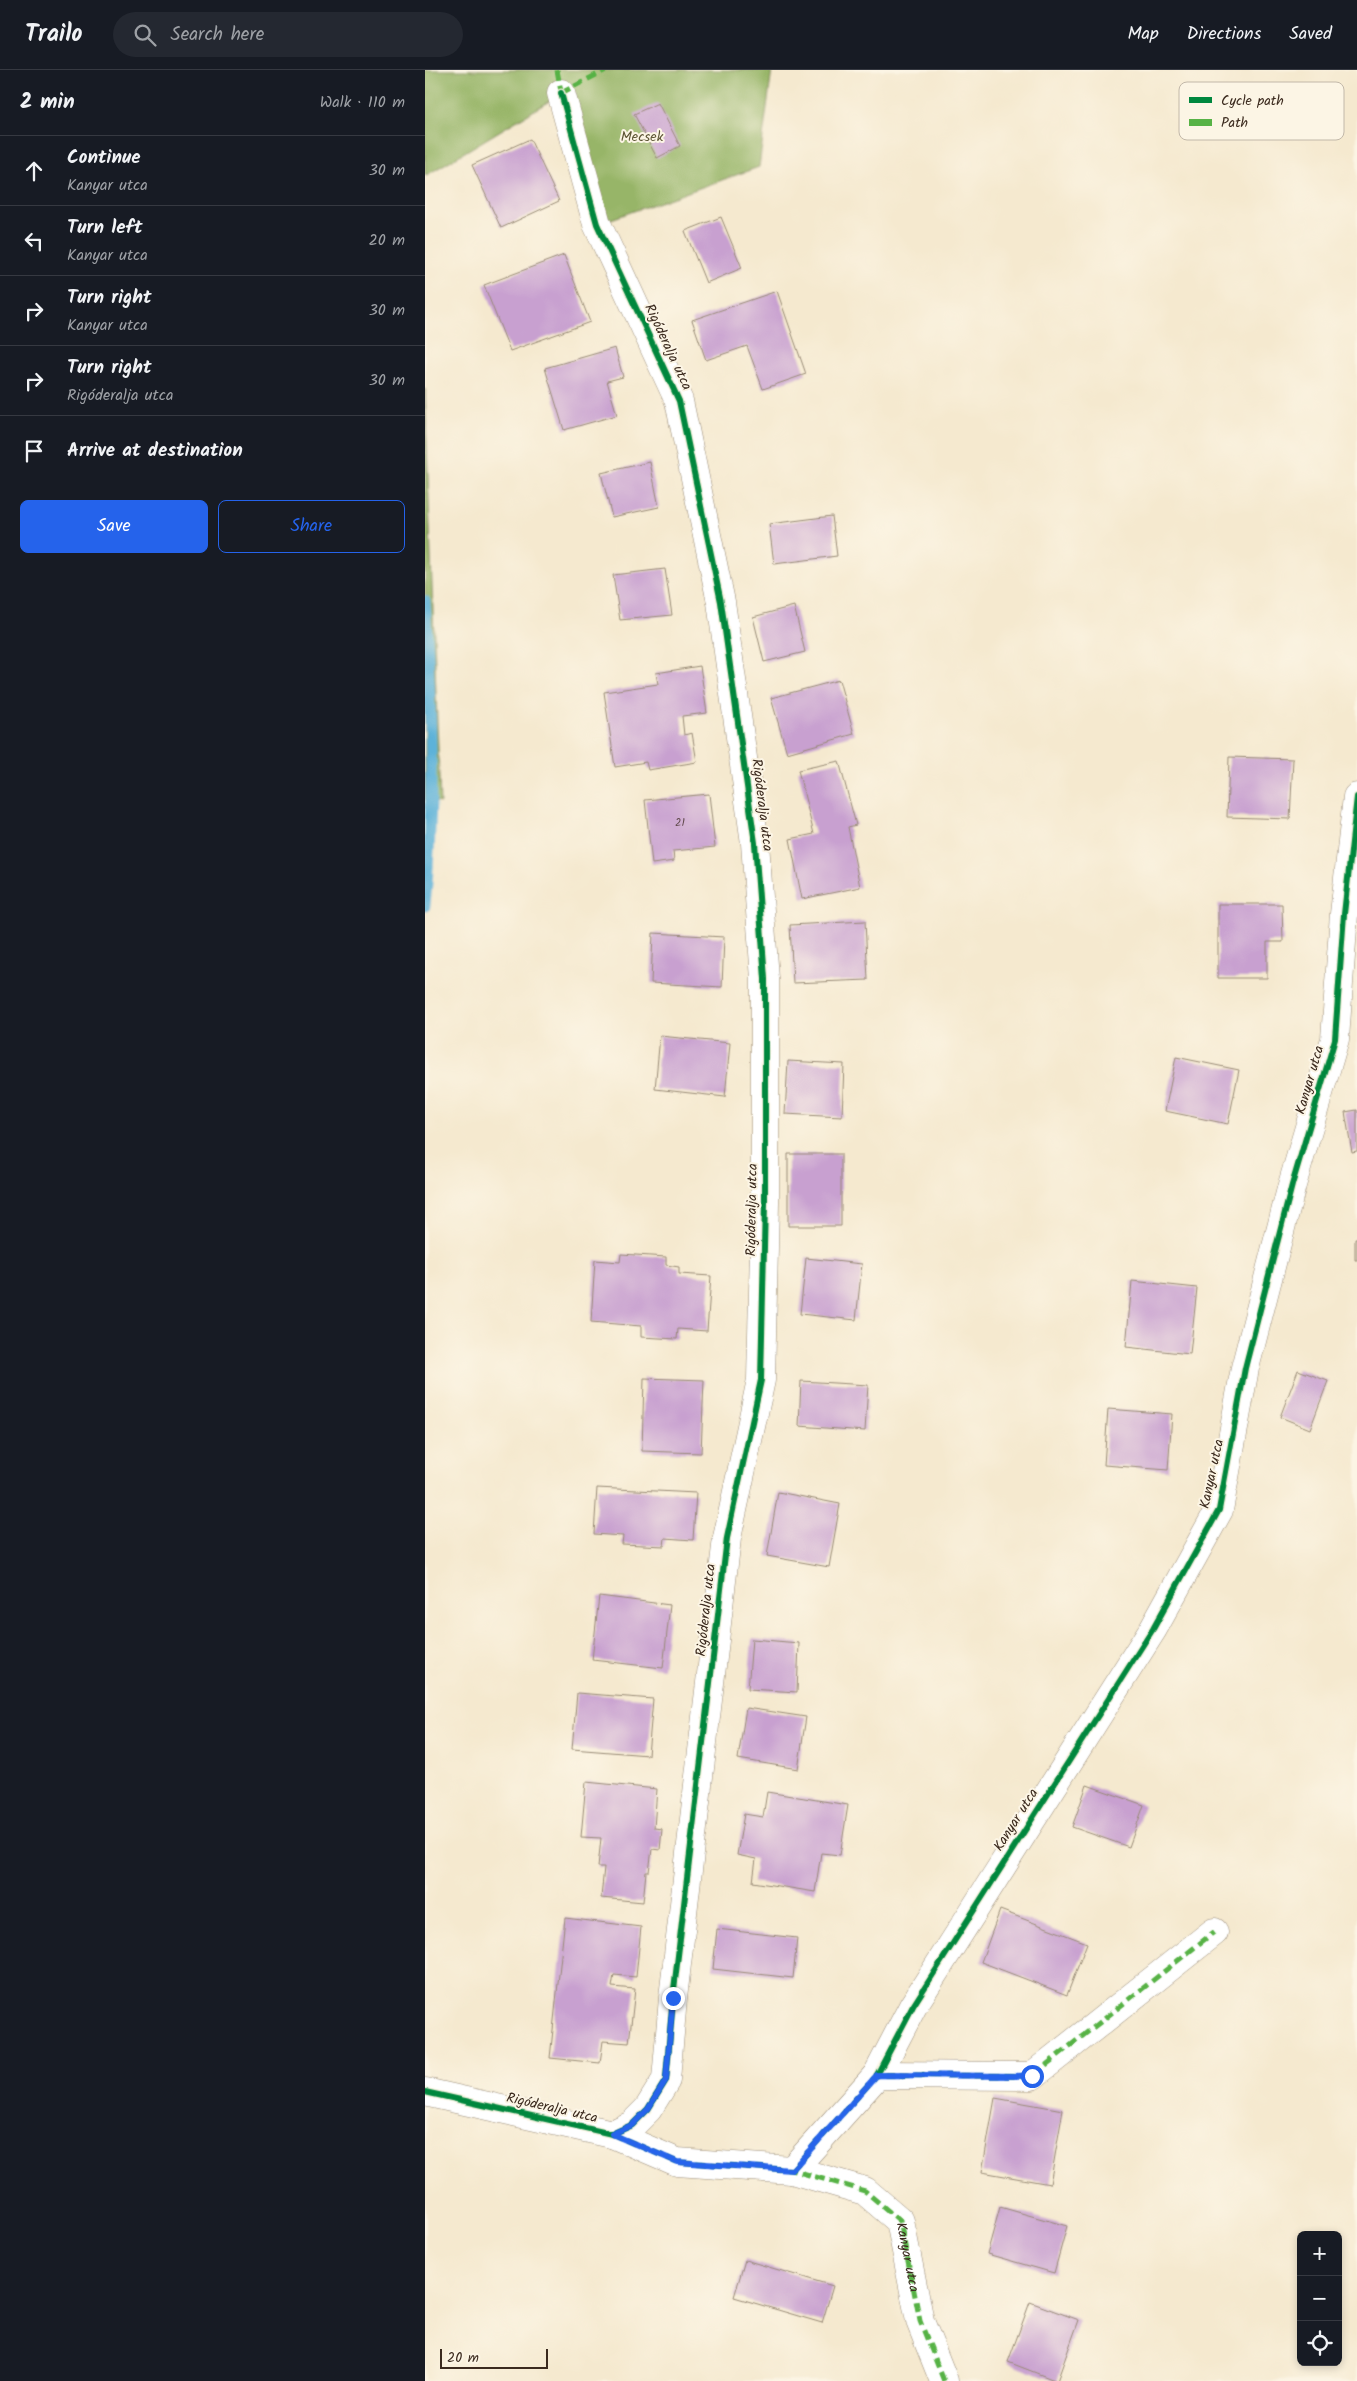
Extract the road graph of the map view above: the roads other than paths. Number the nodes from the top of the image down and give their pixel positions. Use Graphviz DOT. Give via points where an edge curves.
graph roads {
  1 [pos="561,93"];
  2 [pos="1357,797"];
  3 [pos="1215,1932"];
  4 [pos="877,2075"];
  5 [pos="425,2092"];
  6 [pos="612,2134"];
  7 [pos="792,2170"];
  8 [pos="944,2381"];
  1 -- 6 [label="street, Rigóderalja utca" via="597,224 679,401 721,602 755,843 765,979 761,1380 727,1538 666,2080 648,2109 632,2125"];
  2 -- 4 [label="street, Kanyar utca" via="1335,1039 1292,1185 1245,1368 1219,1510 1153,1629 913,2006"];
  3 -- 4 [label="street" via="1032,2076"];
  4 -- 7 [label="street, Kanyar utca"];
  5 -- 6 [label="street, Rigóderalja utca"];
  6 -- 7 [label="street, Kanyar utca" via="677,2162"];
  7 -- 8 [label="street, Kanyar utca" via="865,2191 900,2221 920,2321"];
}
